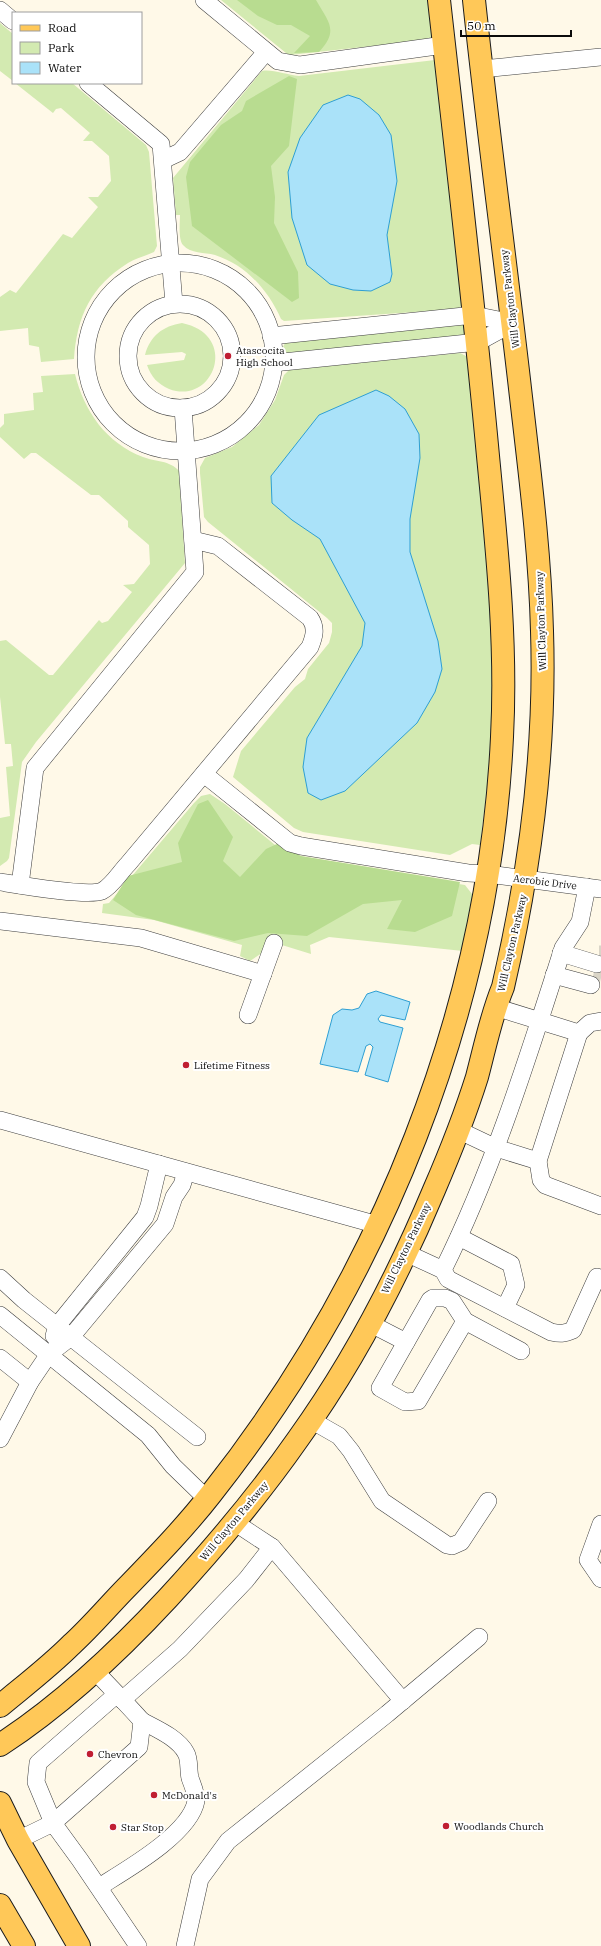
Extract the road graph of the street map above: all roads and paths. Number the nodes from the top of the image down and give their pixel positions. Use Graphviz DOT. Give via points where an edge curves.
graph roads {
  1 [pos="204,0"];
  2 [pos="439,0"];
  3 [pos="474,0"];
  4 [pos="0,10"];
  5 [pos="12,20"];
  6 [pos="479,40"];
  7 [pos="444,45"];
  8 [pos="266,52"];
  9 [pos="601,57"];
  10 [pos="482,69"];
  11 [pos="89,84"];
  12 [pos="162,160"];
  13 [pos="170,263"];
  14 [pos="174,304"];
  15 [pos="474,315"];
  16 [pos="513,322"];
  17 [pos="271,336"];
  18 [pos="478,342"];
  19 [pos="273,363"];
  20 [pos="183,408"];
  21 [pos="186,451"];
  22 [pos="193,540"];
  23 [pos="204,774"];
  24 [pos="488,874"];
  25 [pos="526,879"];
  26 [pos="0,882"];
  27 [pos="20,885"];
  28 [pos="594,888"];
  29 [pos="0,921"];
  30 [pos="274,943"];
  31 [pos="560,959"];
  32 [pos="263,974"];
  33 [pos="495,1007"];
  34 [pos="248,1015"];
  35 [pos="540,1020"];
  36 [pos="601,1021"];
  37 [pos="579,1033"];
  38 [pos="0,1120"];
  39 [pos="458,1130"];
  40 [pos="496,1148"];
  41 [pos="538,1161"];
  42 [pos="158,1164"];
  43 [pos="186,1172"];
  44 [pos="601,1206"];
  45 [pos="378,1225"];
  46 [pos="459,1237"];
  47 [pos="406,1253"];
  48 [pos="443,1270"];
  49 [pos="597,1277"];
  50 [pos="0,1278"];
  51 [pos="505,1308"];
  52 [pos="0,1315"];
  53 [pos="465,1321"];
  54 [pos="369,1323"];
  55 [pos="57,1326"];
  56 [pos="71,1337"];
  57 [pos="406,1342"];
  58 [pos="521,1351"];
  59 [pos="49,1354"];
  60 [pos="0,1358"];
  61 [pos="30,1382"];
  62 [pos="311,1420"];
  63 [pos="198,1436"];
  64 [pos="0,1439"];
  65 [pos="208,1499"];
  66 [pos="488,1501"];
  67 [pos="234,1522"];
  68 [pos="601,1524"];
  69 [pos="272,1546"];
  70 [pos="601,1579"];
  71 [pos="479,1636"];
  72 [pos="95,1671"];
  73 [pos="120,1697"];
  74 [pos="403,1701"];
  75 [pos="0,1706"];
  76 [pos="142,1721"];
  77 [pos="0,1745"];
  78 [pos="0,1803"];
  79 [pos="53,1823"];
  80 [pos="18,1840"];
  81 [pos="99,1887"];
  82 [pos="0,1905"];
  83 [pos="24,1946"];
  84 [pos="79,1946"];
  85 [pos="138,1946"];
  86 [pos="185,1946"];
  1 -- 8 [label="street"];
  2 -- 7 [label="main road"];
  3 -- 6 [label="main road, Will Clayton Parkway"];
  4 -- 5 [label="street"];
  6 -- 7 [label="main road"];
  6 -- 10 [label="main road, Will Clayton Parkway"];
  7 -- 8 [label="street" via="300,65 278,61"];
  7 -- 15 [label="main road"];
  8 -- 12 [label="street" via="180,152"];
  9 -- 10 [label="street"];
  10 -- 16 [label="main road, Will Clayton Parkway"];
  11 -- 12 [label="street" via="161,144"];
  12 -- 13 [label="street"];
  13 -- 14 [label="street"];
  13 -- 17 [label="street" via="200,265 228,276 251,296 260,308"];
  13 -- 21 [label="street" via="138,273 110,293 92,323 86,356 87,374 99,406 114,423 136,441 152,447"];
  14 -- 20 [label="street" via="157,309 143,320 133,334 129,360 133,378 143,392 165,406"];
  14 -- 20 [label="street" via="191,305 213,316 228,336 232,352 228,376 219,390 199,405"];
  15 -- 16 [label="street"];
  15 -- 17 [label="street"];
  15 -- 18 [label="main road"];
  16 -- 18 [label="street"];
  16 -- 25 [label="main road, Will Clayton Parkway" via="540,577 542,633 540,738"];
  17 -- 19 [label="street"];
  18 -- 19 [label="street"];
  18 -- 24 [label="main road" via="501,604 504,675 502,740"];
  19 -- 21 [label="street" via="270,382 263,400 239,430 205,448"];
  20 -- 21 [label="street"];
  21 -- 22 [label="street"];
  22 -- 23 [label="street" via="218,546 310,618 315,631 310,647"];
  22 -- 27 [label="street" via="195,572 35,768"];
  23 -- 24 [label="street, Aerobic Drive" via="290,843 468,873"];
  23 -- 27 [label="street" via="102,891 86,893"];
  24 -- 25 [label="street, Aerobic Drive"];
  24 -- 45 [label="main road" via="484,903 454,1023 433,1093"];
  25 -- 28 [label="street, Aerobic Drive"];
  25 -- 33 [label="main road, Will Clayton Parkway" via="504,988"];
  26 -- 27 [label="street"];
  28 -- 31 [label="street" via="580,922"];
  29 -- 32 [label="street" via="141,938"];
  30 -- 32 [label="street"];
  31 -- 31 [label="street" via="595,970"];
  31 -- 35 [label="street"];
  32 -- 34 [label="street"];
  33 -- 35 [label="street"];
  33 -- 39 [label="main road, Will Clayton Parkway" via="476,1078"];
  35 -- 37 [label="street"];
  35 -- 40 [label="street"];
  36 -- 37 [label="street" via="590,1023"];
  37 -- 41 [label="street"];
  38 -- 42 [label="street"];
  39 -- 40 [label="street"];
  39 -- 47 [label="main road, Will Clayton Parkway"];
  40 -- 41 [label="street"];
  40 -- 46 [label="street"];
  41 -- 44 [label="street" via="540,1180 546,1185"];
  42 -- 43 [label="street"];
  42 -- 55 [label="street" via="145,1217"];
  43 -- 45 [label="street"];
  43 -- 56 [label="street" via="165,1224"];
  45 -- 65 [label="main road" via="343,1295 307,1355 264,1422"];
  46 -- 48 [label="street"];
  46 -- 51 [label="street" via="511,1264 516,1285"];
  47 -- 48 [label="street"];
  47 -- 54 [label="main road, Will Clayton Parkway"];
  48 -- 51 [label="street" via="448,1279"];
  49 -- 51 [label="street" via="573,1330 565,1334 551,1332"];
  50 -- 55 [label="street"];
  52 -- 59 [label="street"];
  53 -- 57 [label="street" via="452,1301 433,1298"];
  53 -- 57 [label="street" via="418,1401 405,1402 380,1388"];
  53 -- 58 [label="street"];
  54 -- 57 [label="street"];
  54 -- 62 [label="main road, Will Clayton Parkway"];
  55 -- 56 [label="street"];
  55 -- 59 [label="street"];
  56 -- 59 [label="street"];
  56 -- 63 [label="street"];
  59 -- 61 [label="street"];
  59 -- 65 [label="street" via="148,1435 173,1466"];
  60 -- 61 [label="street"];
  61 -- 64 [label="street"];
  62 -- 66 [label="street" via="340,1436 382,1501 447,1545 452,1546 461,1542"];
  62 -- 67 [label="main road, Will Clayton Parkway" via="272,1476"];
  65 -- 67 [label="main road"];
  65 -- 75 [label="main road" via="73,1644"];
  67 -- 69 [label="street"];
  67 -- 72 [label="main road, Will Clayton Parkway" via="166,1600"];
  68 -- 70 [label="street" via="588,1560"];
  69 -- 73 [label="street" via="246,1580 180,1649"];
  69 -- 74 [label="street"];
  71 -- 74 [label="street"];
  72 -- 73 [label="street"];
  72 -- 77 [label="main road, Will Clayton Parkway" via="33,1724"];
  73 -- 76 [label="street"];
  73 -- 79 [label="street" via="38,1763 36,1782"];
  74 -- 86 [label="street" via="228,1841 200,1879"];
  76 -- 79 [label="street" via="139,1747"];
  76 -- 81 [label="street" via="172,1738 187,1754 196,1800 191,1815 180,1829 151,1853"];
  78 -- 80 [label="main road"];
  79 -- 80 [label="street"];
  79 -- 81 [label="street"];
  80 -- 84 [label="main road"];
  81 -- 85 [label="street"];
  82 -- 83 [label="main road"];
}
